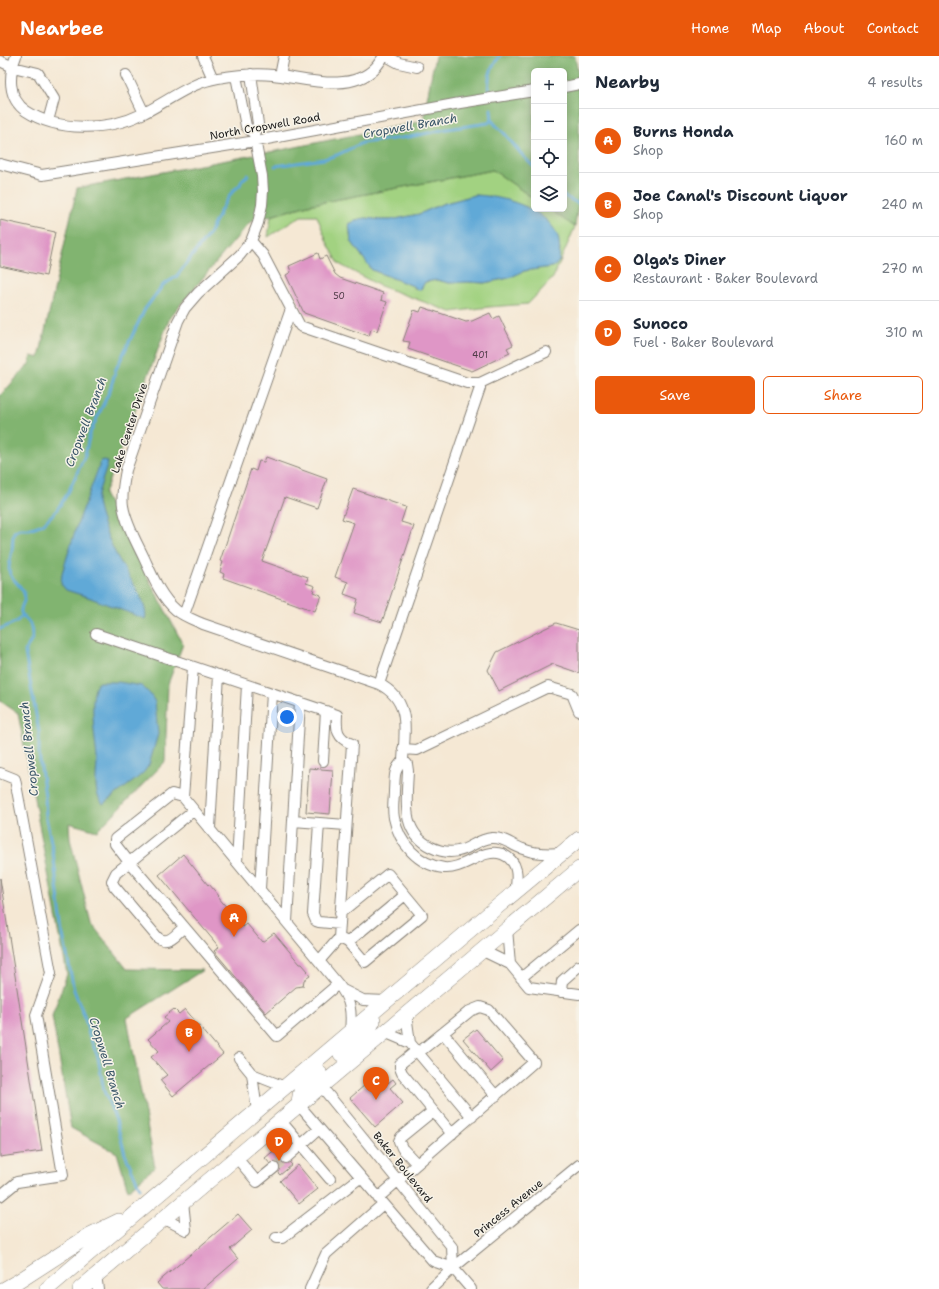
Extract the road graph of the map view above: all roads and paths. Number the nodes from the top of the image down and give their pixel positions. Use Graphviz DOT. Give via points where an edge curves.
graph roads {
  1 [pos="16,56"];
  2 [pos="203,56"];
  3 [pos="284,56"];
  4 [pos="385,56"];
  5 [pos="0,61"];
  6 [pos="12,67"];
  7 [pos="417,67"];
  8 [pos="251,74"];
  9 [pos="126,75"];
  10 [pos="236,76"];
  11 [pos="280,76"];
  12 [pos="212,79"];
  13 [pos="579,84"];
  14 [pos="567,86"];
  15 [pos="531,91"];
  16 [pos="144,113"];
  17 [pos="48,121"];
  18 [pos="255,137"];
  19 [pos="0,164"];
  20 [pos="251,241"];
  21 [pos="291,309"];
  22 [pos="546,352"];
  23 [pos="480,383"];
  24 [pos="184,615"];
  25 [pos="96,634"];
  26 [pos="193,667"];
  27 [pos="219,675"];
  28 [pos="379,684"];
  29 [pos="247,685"];
  30 [pos="272,693"];
  31 [pos="300,702"];
  32 [pos="326,711"];
  33 [pos="579,711"];
  34 [pos="404,749"];
  35 [pos="403,760"];
  36 [pos="324,761"];
  37 [pos="0,773"];
  38 [pos="183,797"];
  39 [pos="194,810"];
  40 [pos="293,821"];
  41 [pos="319,823"];
  42 [pos="346,825"];
  43 [pos="210,828"];
  44 [pos="579,839"];
  45 [pos="562,853"];
  46 [pos="129,862"];
  47 [pos="237,862"];
  48 [pos="578,870"];
  49 [pos="260,889"];
  50 [pos="515,892"];
  51 [pos="404,895"];
  52 [pos="340,918"];
  53 [pos="287,922"];
  54 [pos="184,928"];
  55 [pos="507,929"];
  56 [pos="579,930"];
  57 [pos="343,940"];
  58 [pos="481,950"];
  59 [pos="319,961"];
  60 [pos="510,964"];
  61 [pos="579,966"];
  62 [pos="521,978"];
  63 [pos="341,987"];
  64 [pos="561,992"];
  65 [pos="579,994"];
  66 [pos="386,1001"];
  67 [pos="406,1014"];
  68 [pos="371,1015"];
  69 [pos="350,1032"];
  70 [pos="384,1032"];
  71 [pos="443,1033"];
  72 [pos="414,1049"];
  73 [pos="239,1058"];
  74 [pos="252,1074"];
  75 [pos="321,1086"];
  76 [pos="285,1087"];
  77 [pos="496,1096"];
  78 [pos="299,1105"];
  79 [pos="257,1111"];
  80 [pos="433,1111"];
  81 [pos="472,1117"];
  82 [pos="280,1120"];
  83 [pos="319,1129"];
  84 [pos="452,1134"];
  85 [pos="301,1145"];
  86 [pos="236,1157"];
  87 [pos="286,1158"];
  88 [pos="417,1164"];
  89 [pos="579,1165"];
  90 [pos="274,1168"];
  91 [pos="360,1177"];
  92 [pos="330,1179"];
  93 [pos="399,1180"];
  94 [pos="0,1196"];
  95 [pos="381,1201"];
  96 [pos="183,1202"];
  97 [pos="136,1213"];
  98 [pos="163,1218"];
  99 [pos="276,1238"];
  100 [pos="453,1268"];
  101 [pos="97,1282"];
  102 [pos="5,1289"];
  103 [pos="47,1289"];
  104 [pos="80,1289"];
  105 [pos="310,1289"];
  106 [pos="431,1289"];
  107 [pos="471,1289"];
  1 -- 6 [label="street"];
  2 -- 12 [label="street"];
  3 -- 11 [label="street"];
  4 -- 7 [label="street" via="399,63"];
  4 -- 11 [label="street" via="374,69 360,78 344,83"];
  5 -- 6 [label="street"];
  6 -- 17 [label="street" via="10,80 13,96 20,107"];
  6 -- 17 [label="street" via="38,73 54,99"];
  8 -- 10 [label="street"];
  8 -- 11 [label="street"];
  8 -- 18 [label="street" via="258,124"];
  9 -- 16 [label="street"];
  10 -- 12 [label="street"];
  10 -- 18 [label="street" via="246,126"];
  12 -- 16 [label="street"];
  13 -- 14 [label="street"];
  15 -- 18 [label="street, North Cropwell Road"];
  16 -- 17 [label="street" via="120,122 94,126 70,127"];
  18 -- 19 [label="street, North Cropwell Road" via="42,175"];
  18 -- 20 [label="street, Lake Center Drive" via="263,192 258,222"];
  20 -- 21 [label="street" via="263,254"];
  20 -- 24 [label="street, Lake Center Drive" via="240,256 185,308 178,321 126,470 122,493 127,522 162,594"];
  21 -- 23 [label="street" via="300,326 467,383"];
  21 -- 24 [label="street"];
  22 -- 23 [label="street"];
  23 -- 28 [label="street"];
  24 -- 28 [label="street, Lake Center Drive" via="203,624"];
  25 -- 26 [label="street"];
  26 -- 27 [label="street"];
  26 -- 38 [label="street"];
  27 -- 29 [label="street"];
  27 -- 43 [label="street"];
  28 -- 34 [label="street, Lake Center Drive" via="393,693 398,700 403,716"];
  29 -- 30 [label="street"];
  29 -- 47 [label="street"];
  30 -- 31 [label="street"];
  30 -- 49 [label="street"];
  31 -- 32 [label="street"];
  31 -- 40 [label="street"];
  32 -- 36 [label="street"];
  32 -- 42 [label="street" via="337,715 341,737 352,744"];
  33 -- 34 [label="street" via="572,694 548,687 417,750"];
  34 -- 35 [label="street, Lake Center Drive"];
  35 -- 45 [label="street, Lake Center Drive" via="408,771 407,817 417,837 428,846 454,852 484,839 497,838 532,852"];
  35 -- 50 [label="street, Lake Center Drive" via="396,767 394,817 402,840 414,855 431,865 446,868 456,867 494,852 501,854 512,860 518,872"];
  37 -- 94 [label="street" via="15,778 51,973 36,1015 63,1175 17,1182"];
  38 -- 39 [label="street"];
  38 -- 46 [label="street" via="172,794 117,837 115,844"];
  39 -- 43 [label="street"];
  39 -- 46 [label="street"];
  40 -- 41 [label="street"];
  40 -- 53 [label="street"];
  41 -- 42 [label="street"];
  41 -- 52 [label="street" via="313,914 319,922"];
  42 -- 52 [label="street"];
  43 -- 47 [label="street"];
  44 -- 45 [label="highway"];
  45 -- 50 [label="highway"];
  46 -- 54 [label="street"];
  46 -- 54 [label="street" via="113,877 114,886 158,938 166,941"];
  47 -- 49 [label="street"];
  48 -- 55 [label="highway"];
  49 -- 53 [label="street"];
  50 -- 66 [label="highway"];
  51 -- 52 [label="street" via="388,874"];
  51 -- 57 [label="street"];
  51 -- 57 [label="street" via="422,915 365,962"];
  52 -- 57 [label="street"];
  53 -- 59 [label="street"];
  54 -- 63 [label="street" via="277,1036"];
  55 -- 58 [label="highway"];
  55 -- 60 [label="street"];
  56 -- 62 [label="street"];
  57 -- 59 [label="street"];
  58 -- 60 [label="street"];
  58 -- 67 [label="highway"];
  59 -- 63 [label="street"];
  60 -- 62 [label="street"];
  61 -- 64 [label="street" via="562,981"];
  62 -- 64 [label="street" via="529,987"];
  63 -- 66 [label="street" via="363,1000"];
  63 -- 69 [label="street" via="351,1008"];
  64 -- 65 [label="street"];
  66 -- 68 [label="highway"];
  67 -- 70 [label="highway"];
  67 -- 72 [label="street"];
  68 -- 69 [label="highway"];
  68 -- 78 [label="highway" via="372,1022 368,1030 305,1083 300,1091"];
  69 -- 76 [label="highway"];
  70 -- 72 [label="street"];
  70 -- 75 [label="highway"];
  71 -- 72 [label="street"];
  71 -- 77 [label="street"];
  71 -- 77 [label="street" via="474,1008 484,1008 489,1010 534,1062"];
  72 -- 80 [label="street" via="400,1064 400,1068"];
  72 -- 81 [label="street"];
  73 -- 74 [label="street"];
  74 -- 76 [label="street"];
  74 -- 79 [label="street"];
  75 -- 78 [label="highway"];
  75 -- 93 [label="street, Baker Boulevard"];
  76 -- 79 [label="highway"];
  77 -- 81 [label="street"];
  78 -- 82 [label="highway"];
  78 -- 83 [label="street"];
  79 -- 97 [label="highway"];
  80 -- 84 [label="street"];
  80 -- 88 [label="street" via="401,1137 399,1142"];
  81 -- 84 [label="street"];
  82 -- 85 [label="street"];
  82 -- 86 [label="highway"];
  83 -- 85 [label="street"];
  83 -- 91 [label="street"];
  84 -- 88 [label="street"];
  85 -- 87 [label="street"];
  85 -- 92 [label="street"];
  86 -- 90 [label="street" via="257,1182"];
  86 -- 96 [label="highway"];
  88 -- 93 [label="street"];
  89 -- 100 [label="street, Princess Avenue"];
  91 -- 95 [label="street"];
  91 -- 99 [label="street" via="282,1238"];
  93 -- 95 [label="street"];
  93 -- 100 [label="street, Baker Boulevard" via="452,1247"];
  95 -- 100 [label="street" via="433,1262"];
  95 -- 105 [label="street" via="326,1254"];
  96 -- 98 [label="highway"];
  96 -- 98 [label="street" via="188,1232"];
  97 -- 102 [label="highway" via="90,1235"];
  97 -- 103 [label="highway"];
  98 -- 101 [label="highway"];
  100 -- 106 [label="street, Princess Avenue"];
  100 -- 107 [label="street"];
  101 -- 104 [label="highway"];
}
